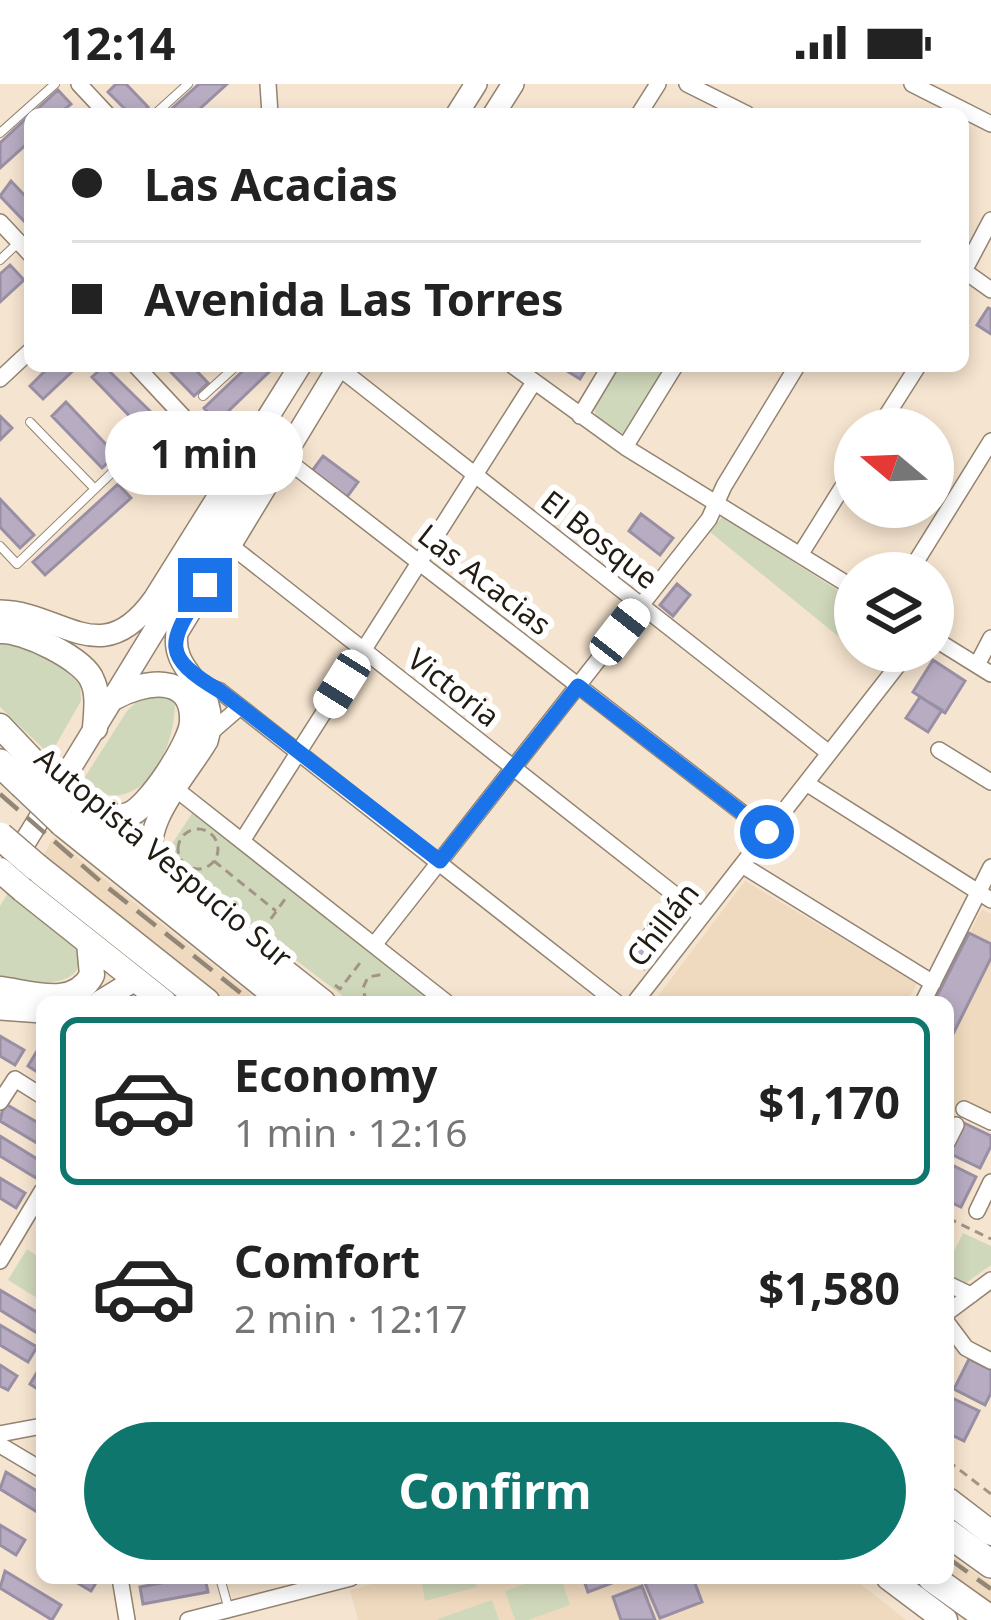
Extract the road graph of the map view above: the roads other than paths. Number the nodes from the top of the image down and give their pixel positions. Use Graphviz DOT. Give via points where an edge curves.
graph roads {
  1 [pos="55,84"];
  2 [pos="79,84"];
  3 [pos="188,84"];
  4 [pos="687,84"];
  5 [pos="912,84"];
  6 [pos="28,108"];
  7 [pos="101,108"];
  8 [pos="162,108"];
  9 [pos="735,108"];
  10 [pos="959,108"];
  11 [pos="24,112"];
  12 [pos="0,133"];
  13 [pos="991,220"];
  14 [pos="0,222"];
  15 [pos="24,247"];
  16 [pos="969,269"];
  17 [pos="24,357"];
  18 [pos="142,372"];
  19 [pos="229,372"];
  20 [pos="295,372"];
  21 [pos="335,372"];
  22 [pos="347,372"];
  23 [pos="521,372"];
  24 [pos="606,372"];
  25 [pos="671,372"];
  26 [pos="793,372"];
  27 [pos="913,372"];
  28 [pos="0,379"];
  29 [pos="534,382"];
  30 [pos="203,396"];
  31 [pos="891,408"];
  32 [pos="177,410"];
  33 [pos="580,416"];
  34 [pos="30,422"];
  35 [pos="991,441"];
  36 [pos="252,442"];
  37 [pos="625,447"];
  38 [pos="287,449"];
  39 [pos="126,459"];
  40 [pos="234,471"];
  41 [pos="476,475"];
  42 [pos="152,485"];
  43 [pos="95,488"];
  44 [pos="834,500"];
  45 [pos="718,504"];
  46 [pos="225,535"];
  47 [pos="0,546"];
  48 [pos="922,552"];
  49 [pos="800,555"];
  50 [pos="419,562"];
  51 [pos="834,576"];
  52 [pos="641,605"];
  53 [pos="0,611"];
  54 [pos="0,631"];
  55 [pos="991,638"];
  56 [pos="364,650"];
  57 [pos="954,651"];
  58 [pos="984,670"];
  59 [pos="893,672"];
  60 [pos="199,683"];
  61 [pos="578,686"];
  62 [pos="113,698"];
  63 [pos="240,707"];
  64 [pos="0,726"];
  65 [pos="95,728"];
  66 [pos="209,734"];
  67 [pos="939,750"];
  68 [pos="299,752"];
  69 [pos="829,753"];
  70 [pos="0,763"];
  71 [pos="513,768"];
  72 [pos="28,773"];
  73 [pos="991,782"];
  74 [pos="806,783"];
  75 [pos="177,790"];
  76 [pos="77,813"];
  77 [pos="767,832"];
  78 [pos="0,836"];
  79 [pos="242,841"];
  80 [pos="440,861"];
  81 [pos="742,865"];
  82 [pos="991,868"];
  83 [pos="0,870"];
  84 [pos="156,871"];
  85 [pos="20,880"];
  86 [pos="985,896"];
  87 [pos="702,916"];
  88 [pos="89,944"];
  89 [pos="374,945"];
  90 [pos="933,982"];
  91 [pos="0,989"];
  92 [pos="324,990"];
  93 [pos="126,991"];
  94 [pos="50,996"];
  95 [pos="63,996"];
  96 [pos="197,996"];
  97 [pos="279,996"];
  98 [pos="438,996"];
  99 [pos="609,996"];
  100 [pos="642,996"];
  101 [pos="926,996"];
  102 [pos="0,1009"];
  103 [pos="36,1012"];
  104 [pos="36,1092"];
  105 [pos="0,1102"];
  106 [pos="964,1109"];
  107 [pos="991,1122"];
  108 [pos="956,1125"];
  109 [pos="954,1129"];
  110 [pos="991,1182"];
  111 [pos="36,1201"];
  112 [pos="977,1211"];
  113 [pos="0,1261"];
  114 [pos="991,1280"];
  115 [pos="954,1287"];
  116 [pos="970,1295"];
  117 [pos="954,1307"];
  118 [pos="954,1332"];
  119 [pos="991,1360"];
  120 [pos="36,1427"];
  121 [pos="0,1434"];
  122 [pos="0,1444"];
  123 [pos="36,1467"];
  124 [pos="954,1505"];
  125 [pos="991,1533"];
  126 [pos="954,1537"];
  127 [pos="991,1564"];
  128 [pos="121,1584"];
  129 [pos="222,1584"];
  130 [pos="897,1584"];
  131 [pos="940,1584"];
  132 [pos="296,1585"];
  133 [pos="229,1610"];
  134 [pos="127,1620"];
  135 [pos="188,1620"];
  136 [pos="945,1620"];
  137 [pos="991,1620"];
  1 -- 6 [label="lane"];
  2 -- 7 [label="street"];
  3 -- 8 [label="lane"];
  4 -- 9 [label="street"];
  5 -- 10 [label="street"];
  11 -- 12 [label="lane"];
  13 -- 16 [label="street"];
  14 -- 15 [label="street"];
  17 -- 28 [label="street"];
  18 -- 32 [label="street"];
  19 -- 30 [label="lane"];
  20 -- 36 [label="main road"];
  21 -- 38 [label="main road"];
  22 -- 41 [label="street, El Bosque"];
  23 -- 29 [label="street"];
  24 -- 33 [label="street"];
  25 -- 37 [label="street"];
  26 -- 45 [label="street"];
  27 -- 31 [label="street"];
  29 -- 33 [label="street"];
  29 -- 41 [label="street"];
  32 -- 39 [label="lane"];
  32 -- 40 [label="street"];
  33 -- 37 [label="street"];
  34 -- 43 [label="lane"];
  35 -- 48 [label="street"];
  36 -- 40 [label="main road"];
  36 -- 46 [label="main road"];
  37 -- 45 [label="street"];
  38 -- 46 [label="main road"];
  38 -- 50 [label="street, Las Acacias"];
  39 -- 42 [label="lane"];
  39 -- 43 [label="lane"];
  40 -- 53 [label="main road" via="154,599 128,626 90,636"];
  41 -- 50 [label="street"];
  41 -- 52 [label="street, El Bosque"];
  43 -- 47 [label="lane" via="17,564"];
  44 -- 49 [label="street"];
  45 -- 49 [label="street"];
  45 -- 52 [label="street"];
  46 -- 56 [label="street, Victoria"];
  46 -- 60 [label="main road" via="177,633 179,660"];
  46 -- 62 [label="main road"];
  49 -- 51 [label="street"];
  50 -- 56 [label="street"];
  50 -- 61 [label="street, Las Acacias"];
  52 -- 61 [label="street"];
  52 -- 69 [label="street, El Bosque"];
  54 -- 65 [label="main road" via="19,632 87,670"];
  55 -- 58 [label="street"];
  56 -- 68 [label="street"];
  56 -- 71 [label="street, Victoria"];
  57 -- 58 [label="street"];
  59 -- 69 [label="street, Chillán"];
  60 -- 63 [label="street"];
  60 -- 66 [label="main road"];
  61 -- 71 [label="street"];
  61 -- 77 [label="street, Las Acacias"];
  62 -- 65 [label="main road"];
  62 -- 76 [label="main road" via="140,685 168,685 187,701 192,724 144,805 125,816"];
  63 -- 66 [label="street"];
  63 -- 68 [label="street"];
  64 -- 72 [label="main road"];
  65 -- 85 [label="main road"];
  66 -- 75 [label="main road"];
  67 -- 73 [label="street"];
  68 -- 79 [label="street"];
  68 -- 80 [label="street"];
  69 -- 74 [label="street, Chillán"];
  70 -- 72 [label="highway, Autopista Vespucio Sur"];
  71 -- 80 [label="street"];
  71 -- 87 [label="street, Victoria"];
  72 -- 76 [label="highway, Autopista Vespucio Sur, bridge"];
  74 -- 77 [label="street, Chillán"];
  74 -- 86 [label="street"];
  75 -- 79 [label="street"];
  75 -- 84 [label="main road" via="152,835"];
  76 -- 84 [label="main road"];
  76 -- 97 [label="highway, Autopista Vespucio Sur"];
  77 -- 81 [label="street, Chillán"];
  78 -- 85 [label="highway, bridge"];
  79 -- 89 [label="street"];
  80 -- 89 [label="street"];
  80 -- 99 [label="street"];
  81 -- 87 [label="street, Chillán"];
  81 -- 90 [label="street"];
  82 -- 86 [label="street"];
  83 -- 85 [label="main road, bridge"];
  84 -- 92 [label="main road"];
  85 -- 88 [label="main road"];
  85 -- 96 [label="highway"];
  86 -- 90 [label="street"];
  87 -- 100 [label="street, Chillán"];
  88 -- 93 [label="main road"];
  88 -- 95 [label="main road" via="92,975"];
  89 -- 98 [label="street"];
  90 -- 101 [label="street"];
  91 -- 94 [label="main road"];
  102 -- 103 [label="main road"];
  104 -- 105 [label="street" via="15,1079"];
  106 -- 107 [label="street"];
  108 -- 109 [label="street"];
  110 -- 112 [label="street"];
  111 -- 113 [label="street"];
  114 -- 116 [label="street"];
  115 -- 116 [label="street"];
  116 -- 117 [label="street"];
  118 -- 119 [label="street"];
  120 -- 121 [label="street"];
  122 -- 123 [label="street"];
  124 -- 125 [label="main road"];
  126 -- 127 [label="highway"];
  128 -- 134 [label="street"];
  129 -- 133 [label="lane"];
  130 -- 136 [label="main road"];
  131 -- 137 [label="highway"];
  132 -- 133 [label="street"];
  133 -- 135 [label="street"];
}
